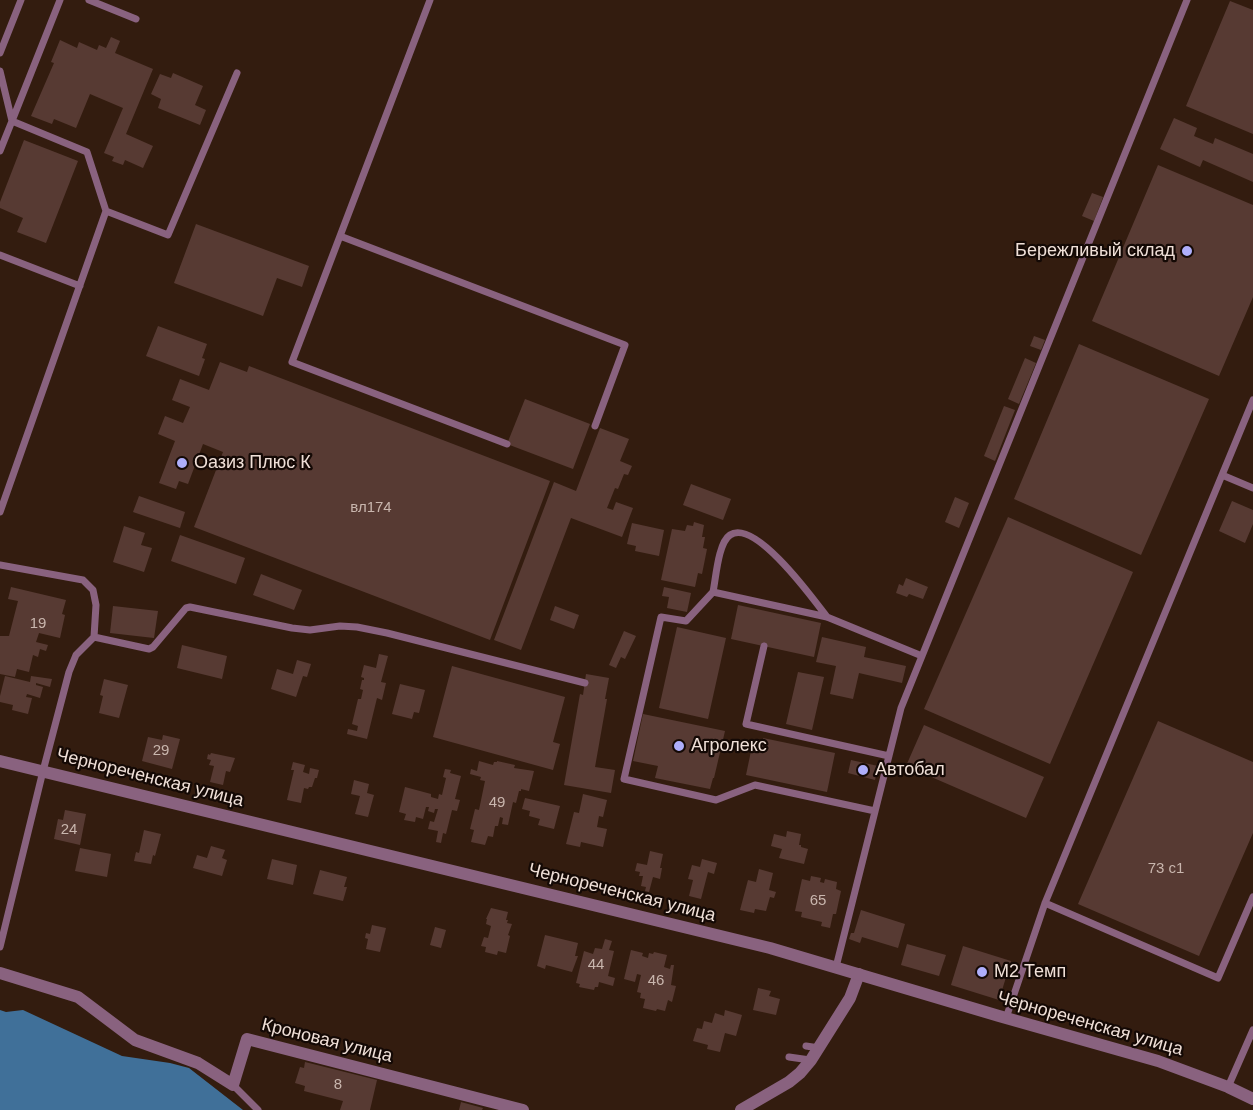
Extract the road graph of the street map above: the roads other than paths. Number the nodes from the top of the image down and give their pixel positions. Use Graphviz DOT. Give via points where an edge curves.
graph roads {
  1 [pos="21,0"];
  2 [pos="60,0"];
  3 [pos="89,0"];
  4 [pos="430,0"];
  5 [pos="1187,0"];
  6 [pos="136,19"];
  7 [pos="0,53"];
  8 [pos="0,71"];
  9 [pos="237,74"];
  10 [pos="12,121"];
  11 [pos="0,151"];
  12 [pos="106,211"];
  13 [pos="340,236"];
  14 [pos="0,255"];
  15 [pos="80,286"];
  16 [pos="1253,400"];
  17 [pos="595,426"];
  18 [pos="507,444"];
  19 [pos="1222,475"];
  20 [pos="1253,488"];
  21 [pos="0,512"];
  22 [pos="0,565"];
  23 [pos="713,592"];
  24 [pos="827,617"];
  25 [pos="94,637"];
  26 [pos="764,646"];
  27 [pos="922,656"];
  28 [pos="585,683"];
  29 [pos="890,756"];
  30 [pos="0,760"];
  31 [pos="43,771"];
  32 [pos="876,811"];
  33 [pos="1253,897"];
  34 [pos="1045,903"];
  35 [pos="0,947"];
  36 [pos="836,967"];
  37 [pos="0,973"];
  38 [pos="859,974"];
  39 [pos="1006,1018"];
  40 [pos="1253,1030"];
  41 [pos="806,1046"];
  42 [pos="819,1048"];
  43 [pos="789,1057"];
  44 [pos="812,1060"];
  45 [pos="232,1085"];
  46 [pos="1228,1087"];
  47 [pos="1253,1099"];
  48 [pos="258,1110"];
  49 [pos="523,1110"];
  50 [pos="741,1110"];
  1 -- 7 [label="lane"];
  2 -- 10 [label="lane"];
  3 -- 6 [label="lane"];
  4 -- 13 [label="lane"];
  5 -- 27 [label="lane"];
  8 -- 10 [label="lane"];
  9 -- 12 [label="lane" via="168,235"];
  10 -- 11 [label="lane"];
  10 -- 12 [label="lane" via="87,152"];
  12 -- 15 [label="lane"];
  13 -- 17 [label="lane" via="625,345"];
  13 -- 18 [label="lane" via="292,362"];
  14 -- 15 [label="lane"];
  15 -- 21 [label="lane"];
  16 -- 19 [label="lane"];
  19 -- 20 [label="lane"];
  19 -- 34 [label="lane"];
  22 -- 25 [label="lane" via="83,580 93,590 96,605"];
  23 -- 24 [label="lane"];
  23 -- 24 [label="lane" via="725,540 743,533 763,544"];
  23 -- 32 [label="lane" via="686,621 661,617 624,779 716,800 755,785"];
  24 -- 27 [label="lane"];
  25 -- 28 [label="lane" via="149,649 190,607 292,628 367,629"];
  25 -- 31 [label="lane" via="76,655 69,672"];
  26 -- 29 [label="lane" via="746,724"];
  27 -- 29 [label="lane" via="901,708"];
  29 -- 32 [label="lane"];
  30 -- 31 [label="street, Чернореченская улица"];
  31 -- 35 [label="lane"];
  31 -- 36 [label="street, Чернореченская улица"];
  32 -- 36 [label="lane"];
  33 -- 34 [label="lane" via="1218,978"];
  34 -- 39 [label="lane"];
  36 -- 38 [label="street, Чернореченская улица"];
  37 -- 45 [label="street" via="78,997 135,1040 198,1063"];
  38 -- 39 [label="street, Чернореченская улица"];
  38 -- 42 [label="street" via="850,998"];
  39 -- 46 [label="street, Чернореченская улица" via="1158,1061"];
  40 -- 46 [label="lane"];
  41 -- 42 [label="lane"];
  42 -- 44 [label="street"];
  43 -- 44 [label="lane"];
  44 -- 50 [label="street" via="789,1082"];
  45 -- 48 [label="lane"];
  45 -- 49 [label="street, Кроновая улица" via="247,1039"];
  46 -- 47 [label="street, Чернореченская улица"];
}
